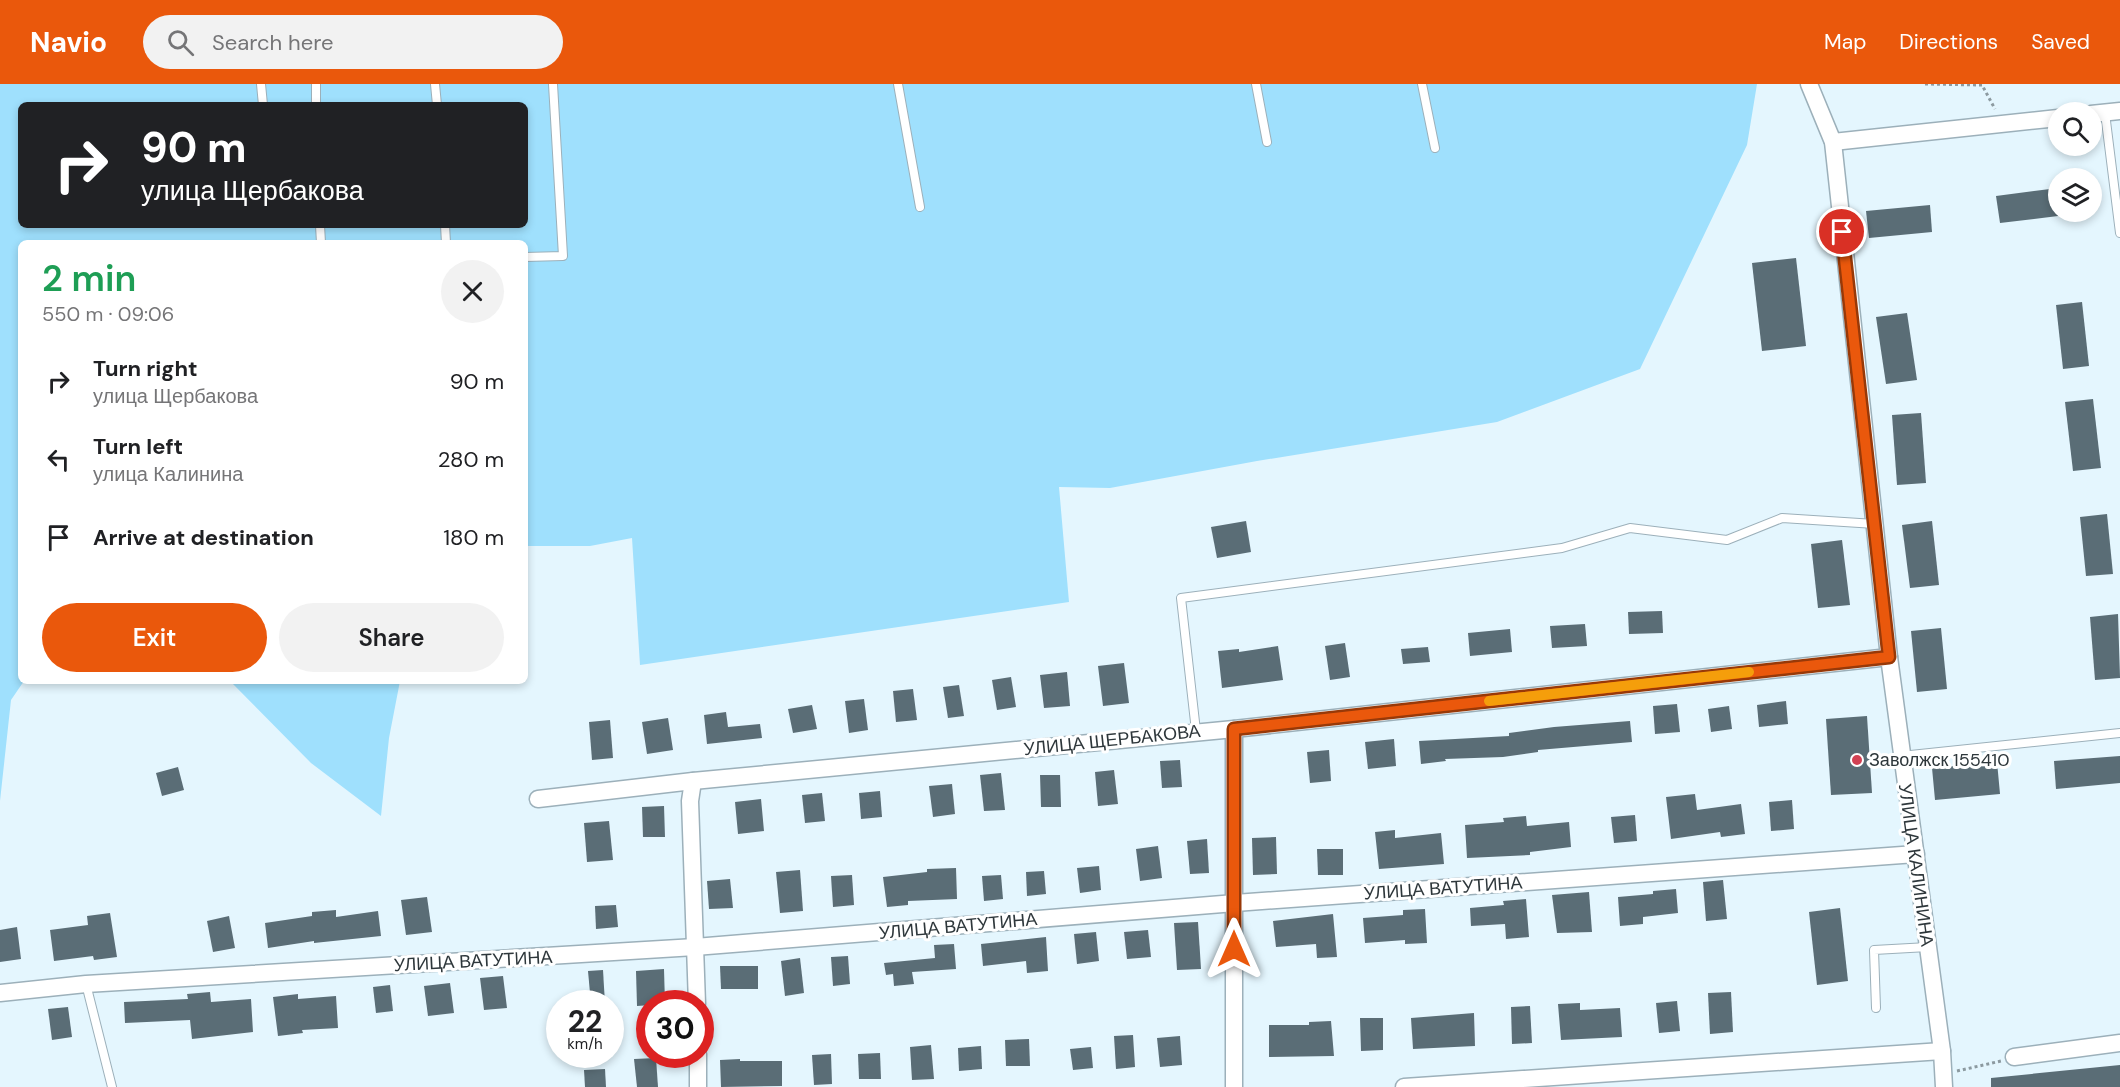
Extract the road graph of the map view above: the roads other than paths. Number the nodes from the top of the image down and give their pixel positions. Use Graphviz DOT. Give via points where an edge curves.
graph roads {
  1 [pos="261,84"];
  2 [pos="316,84"];
  3 [pos="435,84"];
  4 [pos="553,84"];
  5 [pos="898,84"];
  6 [pos="1256,84"];
  7 [pos="1422,84"];
  8 [pos="1809,84"];
  9 [pos="263,102"];
  10 [pos="316,102"];
  11 [pos="436,102"];
  12 [pos="2105,113"];
  13 [pos="2048,119"];
  14 [pos="1267,142"];
  15 [pos="1833,142"];
  16 [pos="1435,148"];
  17 [pos="2117,185"];
  18 [pos="920,207"];
  19 [pos="2120,233"];
  20 [pos="528,257"];
  21 [pos="1875,524"];
  22 [pos="1889,657"];
  23 [pos="1234,729"];
  24 [pos="1196,731"];
  25 [pos="2120,733"];
  26 [pos="1901,756"];
  27 [pos="693,781"];
  28 [pos="538,799"];
  29 [pos="1916,854"];
  30 [pos="1235,903"];
  31 [pos="696,947"];
  32 [pos="1928,947"];
  33 [pos="86,984"];
  34 [pos="697,990"];
  35 [pos="0,993"];
  36 [pos="1876,1008"];
  37 [pos="2120,1043"];
  38 [pos="1942,1051"];
  39 [pos="2014,1057"];
  40 [pos="698,1068"];
  41 [pos="1944,1081"];
  42 [pos="112,1087"];
  43 [pos="698,1087"];
  44 [pos="1234,1087"];
  45 [pos="1404,1087"];
  1 -- 9 [label="lane"];
  2 -- 10 [label="lane"];
  3 -- 11 [label="lane"];
  4 -- 20 [label="lane" via="563,256"];
  5 -- 18 [label="lane"];
  6 -- 14 [label="lane"];
  7 -- 16 [label="lane"];
  8 -- 15 [label="street, УЛИЦА КАЛИНИНА"];
  12 -- 17 [label="lane"];
  13 -- 15 [label="street"];
  15 -- 21 [label="street, УЛИЦА КАЛИНИНА"];
  17 -- 19 [label="lane"];
  21 -- 22 [label="street, УЛИЦА КАЛИНИНА"];
  21 -- 24 [label="lane" via="1782,518 1727,540 1630,528 1562,548 1181,598"];
  22 -- 23 [label="street, УЛИЦА ЩЕРБАКОВА"];
  22 -- 26 [label="street, УЛИЦА КАЛИНИНА"];
  23 -- 24 [label="street, УЛИЦА ЩЕРБАКОВА"];
  23 -- 30 [label="street"];
  24 -- 27 [label="street, УЛИЦА ЩЕРБАКОВА"];
  25 -- 26 [label="lane"];
  26 -- 29 [label="street, УЛИЦА КАЛИНИНА"];
  27 -- 28 [label="street, УЛИЦА ЩЕРБАКОВА"];
  27 -- 31 [label="street" via="690,801"];
  29 -- 30 [label="street, УЛИЦА ВАТУТИНА"];
  29 -- 32 [label="street, УЛИЦА КАЛИНИНА"];
  30 -- 31 [label="street, УЛИЦА ВАТУТИНА"];
  30 -- 44 [label="street"];
  31 -- 33 [label="street, УЛИЦА ВАТУТИНА"];
  31 -- 34 [label="street"];
  32 -- 36 [label="lane" via="1874,950"];
  32 -- 38 [label="street, УЛИЦА КАЛИНИНА"];
  33 -- 35 [label="street, УЛИЦА ВАТУТИНА"];
  33 -- 42 [label="lane"];
  37 -- 39 [label="street"];
  38 -- 41 [label="street, УЛИЦА КАЛИНИНА"];
  38 -- 45 [label="street"];
  40 -- 43 [label="street"];
}
